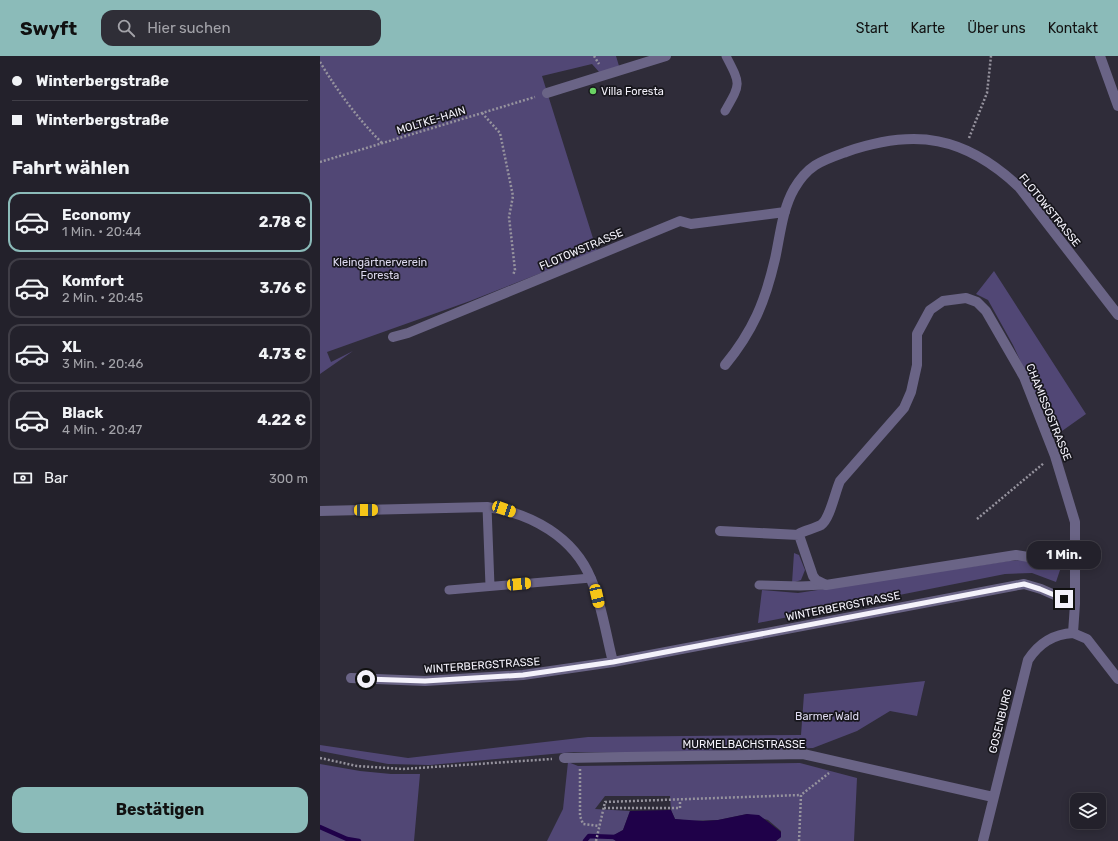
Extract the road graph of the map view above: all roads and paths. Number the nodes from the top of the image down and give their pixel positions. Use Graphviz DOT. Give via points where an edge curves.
graph roads {
  1 [pos="594,56"];
  2 [pos="666,56"];
  3 [pos="726,56"];
  4 [pos="991,56"];
  5 [pos="1100,56"];
  6 [pos="320,62"];
  7 [pos="598,63"];
  8 [pos="547,93"];
  9 [pos="1118,106"];
  10 [pos="725,111"];
  11 [pos="482,113"];
  12 [pos="968,139"];
  13 [pos="382,144"];
  14 [pos="320,162"];
  15 [pos="785,212"];
  16 [pos="504,294"];
  17 [pos="1118,315"];
  18 [pos="393,337"];
  19 [pos="725,365"];
  20 [pos="1054,456"];
  21 [pos="487,507"];
  22 [pos="320,511"];
  23 [pos="977,519"];
  24 [pos="720,531"];
  25 [pos="799,535"];
  26 [pos="1076,565"];
  27 [pos="591,578"];
  28 [pos="759,584"];
  29 [pos="826,585"];
  30 [pos="490,586"];
  31 [pos="449,590"];
  32 [pos="1076,604"];
  33 [pos="1073,633"];
  34 [pos="613,662"];
  35 [pos="351,678"];
  36 [pos="1118,679"];
  37 [pos="320,758"];
  38 [pos="564,758"];
  39 [pos="581,758"];
  40 [pos="846,762"];
  41 [pos="801,795"];
  42 [pos="993,797"];
  43 [pos="680,800"];
  44 [pos="604,808"];
  45 [pos="599,826"];
  46 [pos="596,841"];
  47 [pos="799,841"];
  48 [pos="982,841"];
  1 -- 7 [label="path"];
  2 -- 8 [label="street"];
  3 -- 10 [label="lane" via="738,79 738,89"];
  4 -- 12 [label="path" via="987,93"];
  5 -- 9 [label="street"];
  6 -- 13 [label="path" via="339,93"];
  8 -- 11 [label="path, MOLTKE-HAIN"];
  11 -- 13 [label="path, MOLTKE-HAIN"];
  11 -- 16 [label="path" via="500,133 513,196 509,217 515,270"];
  13 -- 14 [label="path, MOLTKE-HAIN"];
  15 -- 16 [label="street, FLOTOWSTRASSE" via="691,224 680,221"];
  15 -- 17 [label="street, FLOTOWSTRASSE" via="800,178 812,166 829,158 903,138 946,143 983,158 1019,187"];
  15 -- 19 [label="street, FLOTOWSTRASSE" via="769,284 758,316 742,344"];
  16 -- 18 [label="street, FLOTOWSTRASSE"];
  20 -- 23 [label="path"];
  20 -- 25 [label="street, CHAMISSOSTRASSE" via="1024,377 986,311 977,302 966,298 943,301 930,310 917,334 917,365 911,392 904,408 840,481 834,493 828,518 822,524"];
  20 -- 26 [label="street, CHAMISSOSTRASSE" via="1075,522"];
  21 -- 22 [label="street"];
  21 -- 27 [label="street" via="504,509 532,519 554,532 572,549"];
  21 -- 30 [label="lane"];
  24 -- 25 [label="street"];
  25 -- 29 [label="street" via="813,576"];
  26 -- 29 [label="street" via="1016,555"];
  26 -- 32 [label="street, CHAMISSOSTRASSE"];
  27 -- 30 [label="lane"];
  27 -- 34 [label="street"];
  28 -- 29 [label="lane"];
  30 -- 31 [label="lane"];
  32 -- 33 [label="street, CHAMISSOSTRASSE"];
  32 -- 34 [label="street, WINTERBERGSTRASSE" via="1024,584"];
  33 -- 36 [label="street" via="1087,639"];
  33 -- 42 [label="street, GOSENBURG" via="1048,639 1035,648 1028,660"];
  34 -- 35 [label="street, WINTERBERGSTRASSE" via="523,675 425,681"];
  37 -- 38 [label="path" via="356,766 404,769"];
  38 -- 39 [label="street, MURMELBACHSTRASSE"];
  39 -- 40 [label="street, MURMELBACHSTRASSE" via="803,754"];
  39 -- 45 [label="path" via="580,816 583,824"];
  40 -- 41 [label="path"];
  40 -- 42 [label="street, MURMELBACHSTRASSE"];
  41 -- 43 [label="path"];
  41 -- 47 [label="path"];
  42 -- 48 [label="street, GOSENBURG"];
  43 -- 44 [label="path" via="605,802"];
  43 -- 44 [label="path" via="680,808"];
  44 -- 45 [label="path"];
  45 -- 46 [label="path"];
}
